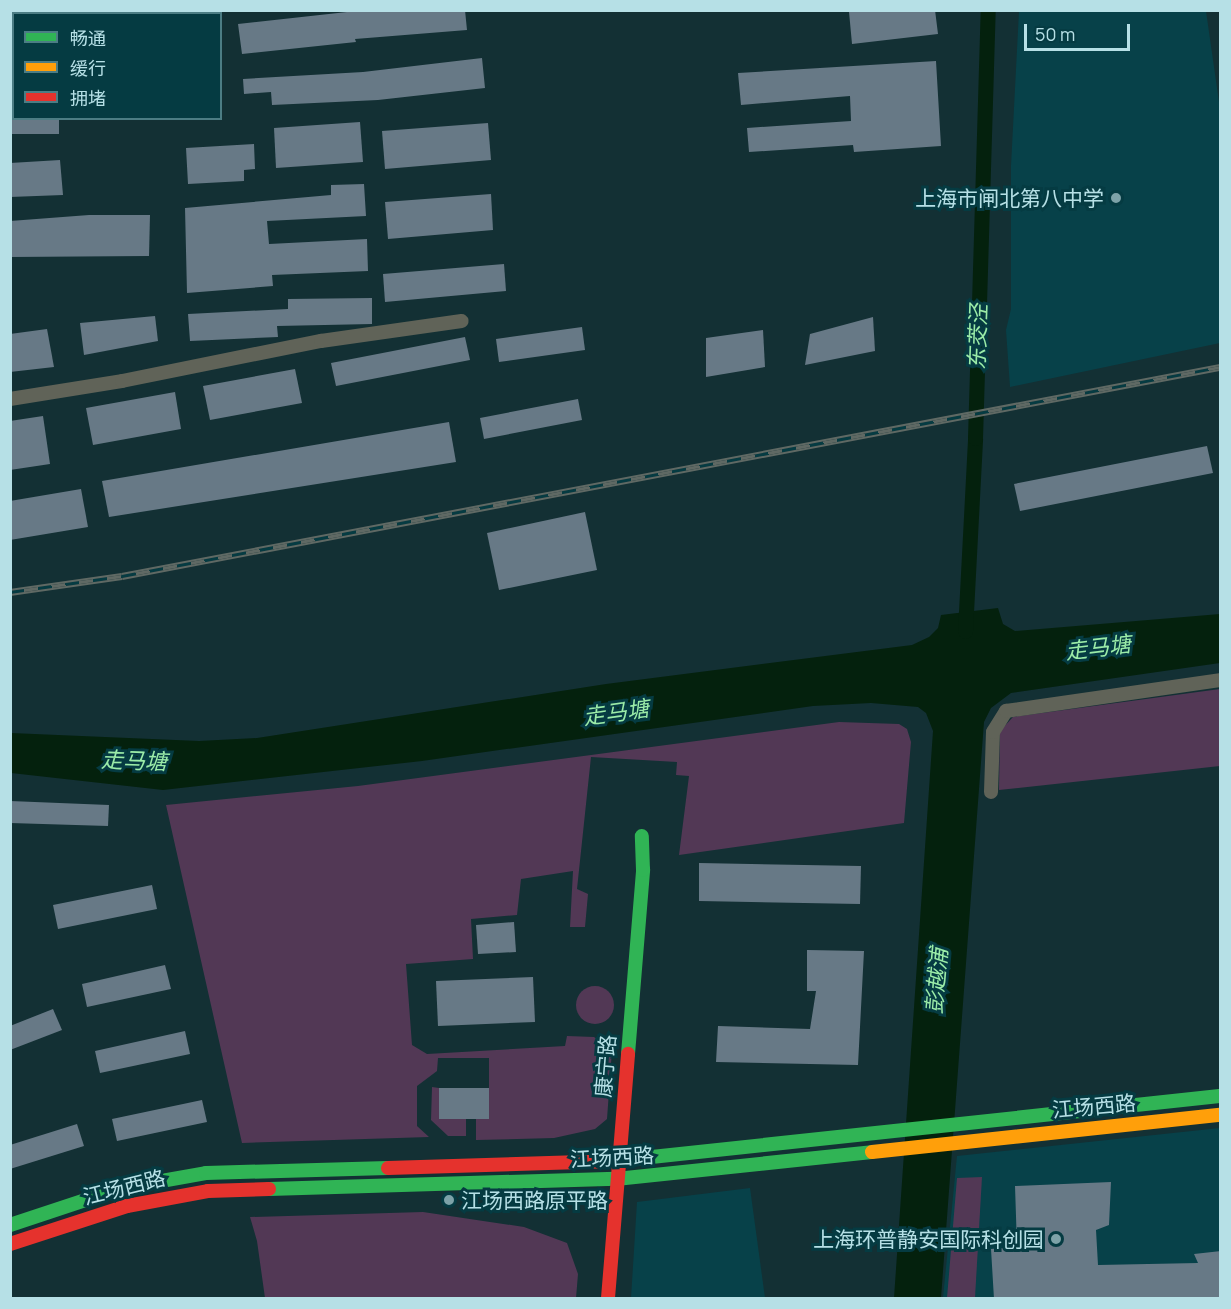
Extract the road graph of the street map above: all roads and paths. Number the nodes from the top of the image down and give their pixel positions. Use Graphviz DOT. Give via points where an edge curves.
graph roads {
  1 [pos="462,321"];
  2 [pos="10,399"];
  3 [pos="1221,680"];
  4 [pos="991,792"];
  5 [pos="642,836"];
  6 [pos="1221,1096"];
  7 [pos="1221,1115"];
  8 [pos="618,1161"];
  9 [pos="616,1179"];
  10 [pos="10,1225"];
  11 [pos="10,1244"];
  12 [pos="608,1299"];
  1 -- 2 [label="street" via="321,341 123,381"];
  3 -- 4 [label="street" via="1006,711 993,732"];
  5 -- 8 [label="main road, 康宁路" via="643,870"];
  6 -- 8 [label="main road, 江场西路"];
  7 -- 9 [label="main road, 江场西路"];
  8 -- 9 [label="main road, 康宁路"];
  8 -- 10 [label="main road, 江场西路" via="285,1168 196,1174 123,1188"];
  9 -- 11 [label="main road, 江场西路" via="208,1191 127,1206"];
  9 -- 12 [label="main road, 康宁路"];
}
